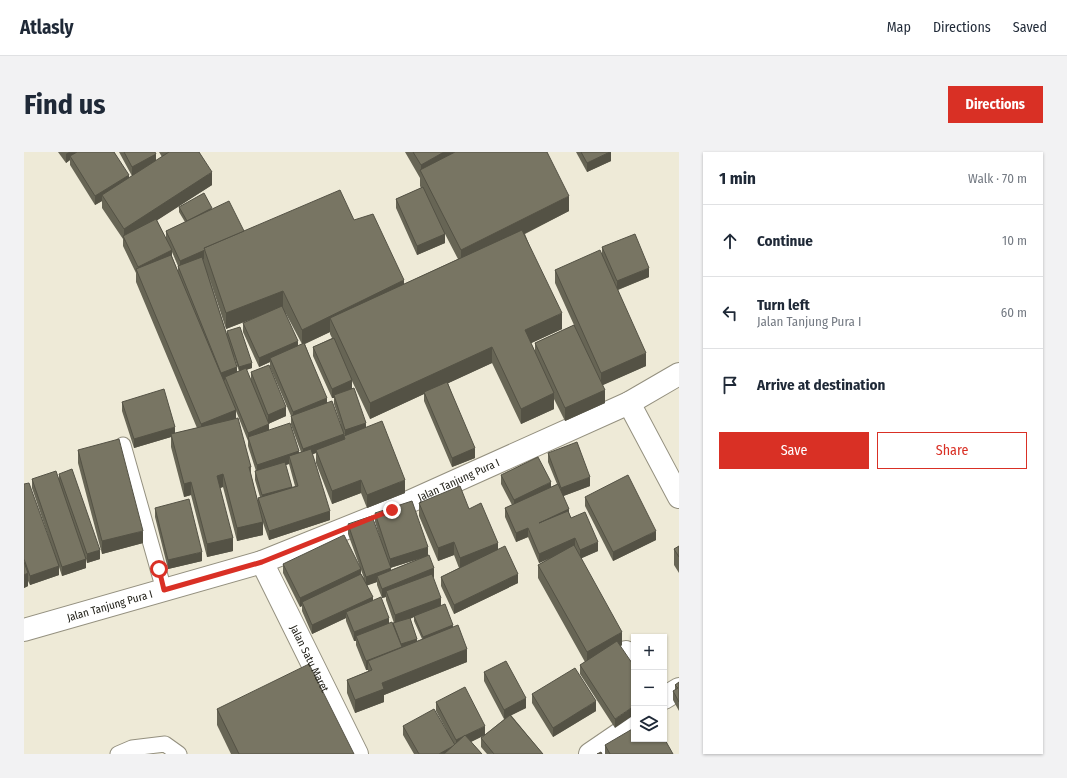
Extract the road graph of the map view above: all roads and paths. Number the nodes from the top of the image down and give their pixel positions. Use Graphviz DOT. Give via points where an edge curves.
graph roads {
  1 [pos="679,374"];
  2 [pos="629,403"];
  3 [pos="123,445"];
  4 [pos="679,497"];
  5 [pos="262,562"];
  6 [pos="164,590"];
  7 [pos="24,630"];
  8 [pos="679,689"];
  9 [pos="667,696"];
  10 [pos="631,726"];
  11 [pos="118,754"];
  12 [pos="179,754"];
  13 [pos="357,754"];
  14 [pos="590,754"];
  1 -- 2 [label="street, Jalan Tanjung Pura I"];
  2 -- 4 [label="street"];
  2 -- 5 [label="street, Jalan Tanjung Pura I" via="392,510"];
  3 -- 6 [label="lane"];
  5 -- 6 [label="street, Jalan Tanjung Pura I"];
  5 -- 13 [label="street, Jalan Satu Maret"];
  6 -- 7 [label="street, Jalan Tanjung Pura I"];
  8 -- 9 [label="street"];
  10 -- 14 [label="street"];
  11 -- 12 [label="lane" via="132,748 165,744"];
}
